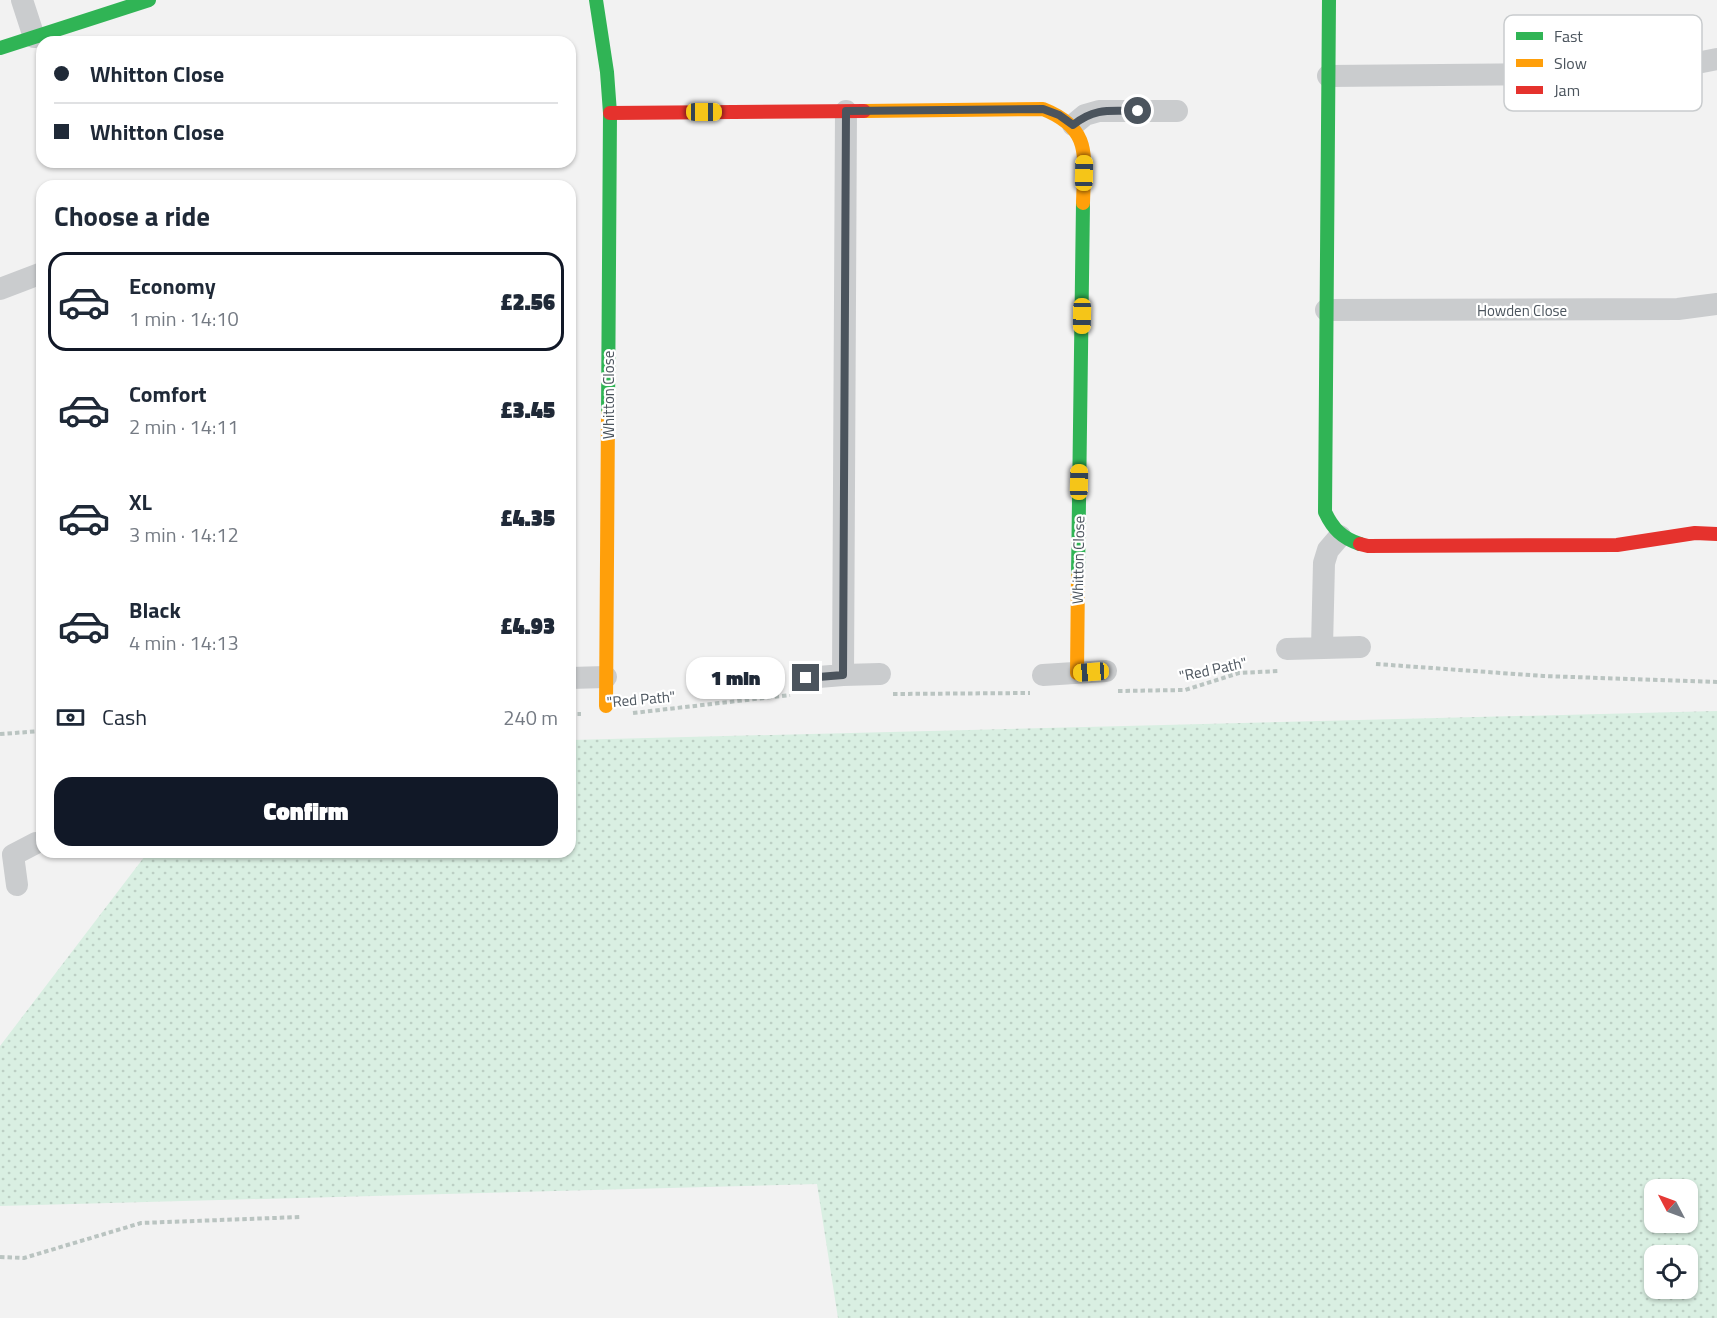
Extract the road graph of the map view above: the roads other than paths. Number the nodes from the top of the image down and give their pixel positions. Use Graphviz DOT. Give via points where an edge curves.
graph roads {
  1 [pos="22,0"];
  2 [pos="148,0"];
  3 [pos="596,0"];
  4 [pos="1329,0"];
  5 [pos="37,36"];
  6 [pos="34,37"];
  7 [pos="0,48"];
  8 [pos="1717,59"];
  9 [pos="1702,62"];
  10 [pos="1504,74"];
  11 [pos="1328,76"];
  12 [pos="846,111"];
  13 [pos="1176,111"];
  14 [pos="610,113"];
  15 [pos="1073,125"];
  16 [pos="36,275"];
  17 [pos="0,289"];
  18 [pos="1717,304"];
  19 [pos="1326,310"];
  20 [pos="1717,534"];
  21 [pos="1340,536"];
  22 [pos="1322,647"];
  23 [pos="1360,647"];
  24 [pos="1287,659"];
  25 [pos="1077,673"];
  26 [pos="843,675"];
  27 [pos="606,677"];
  28 [pos="576,678"];
  29 [pos="1110,681"];
  30 [pos="881,684"];
  31 [pos="1037,684"];
  32 [pos="800,687"];
  33 [pos="606,706"];
  34 [pos="36,843"];
  35 [pos="6,854"];
  36 [pos="17,885"];
  1 -- 6 [label="street"];
  2 -- 5 [label="street"];
  3 -- 14 [label="street, Whitton Close"];
  4 -- 11 [label="street"];
  6 -- 7 [label="street"];
  8 -- 9 [label="street"];
  10 -- 11 [label="street"];
  11 -- 19 [label="street"];
  12 -- 14 [label="street"];
  12 -- 15 [label="street" via="1043,109"];
  12 -- 26 [label="street"];
  13 -- 15 [label="street" via="1099,111 1085,115"];
  14 -- 27 [label="street, Whitton Close"];
  15 -- 25 [label="street, Whitton Close" via="1084,149"];
  16 -- 17 [label="street"];
  18 -- 19 [label="street, Howden Close" via="1678,309"];
  19 -- 21 [label="street" via="1325,512 1330,526"];
  20 -- 21 [label="street" via="1695,533 1617,545 1368,546"];
  21 -- 22 [label="street" via="1328,550 1324,563"];
  22 -- 23 [label="street"];
  22 -- 24 [label="street"];
  25 -- 29 [label="street"];
  25 -- 31 [label="street"];
  26 -- 30 [label="street"];
  26 -- 32 [label="street"];
  27 -- 28 [label="street"];
  27 -- 33 [label="street, Whitton Close"];
  34 -- 35 [label="street"];
  35 -- 36 [label="street"];
}
